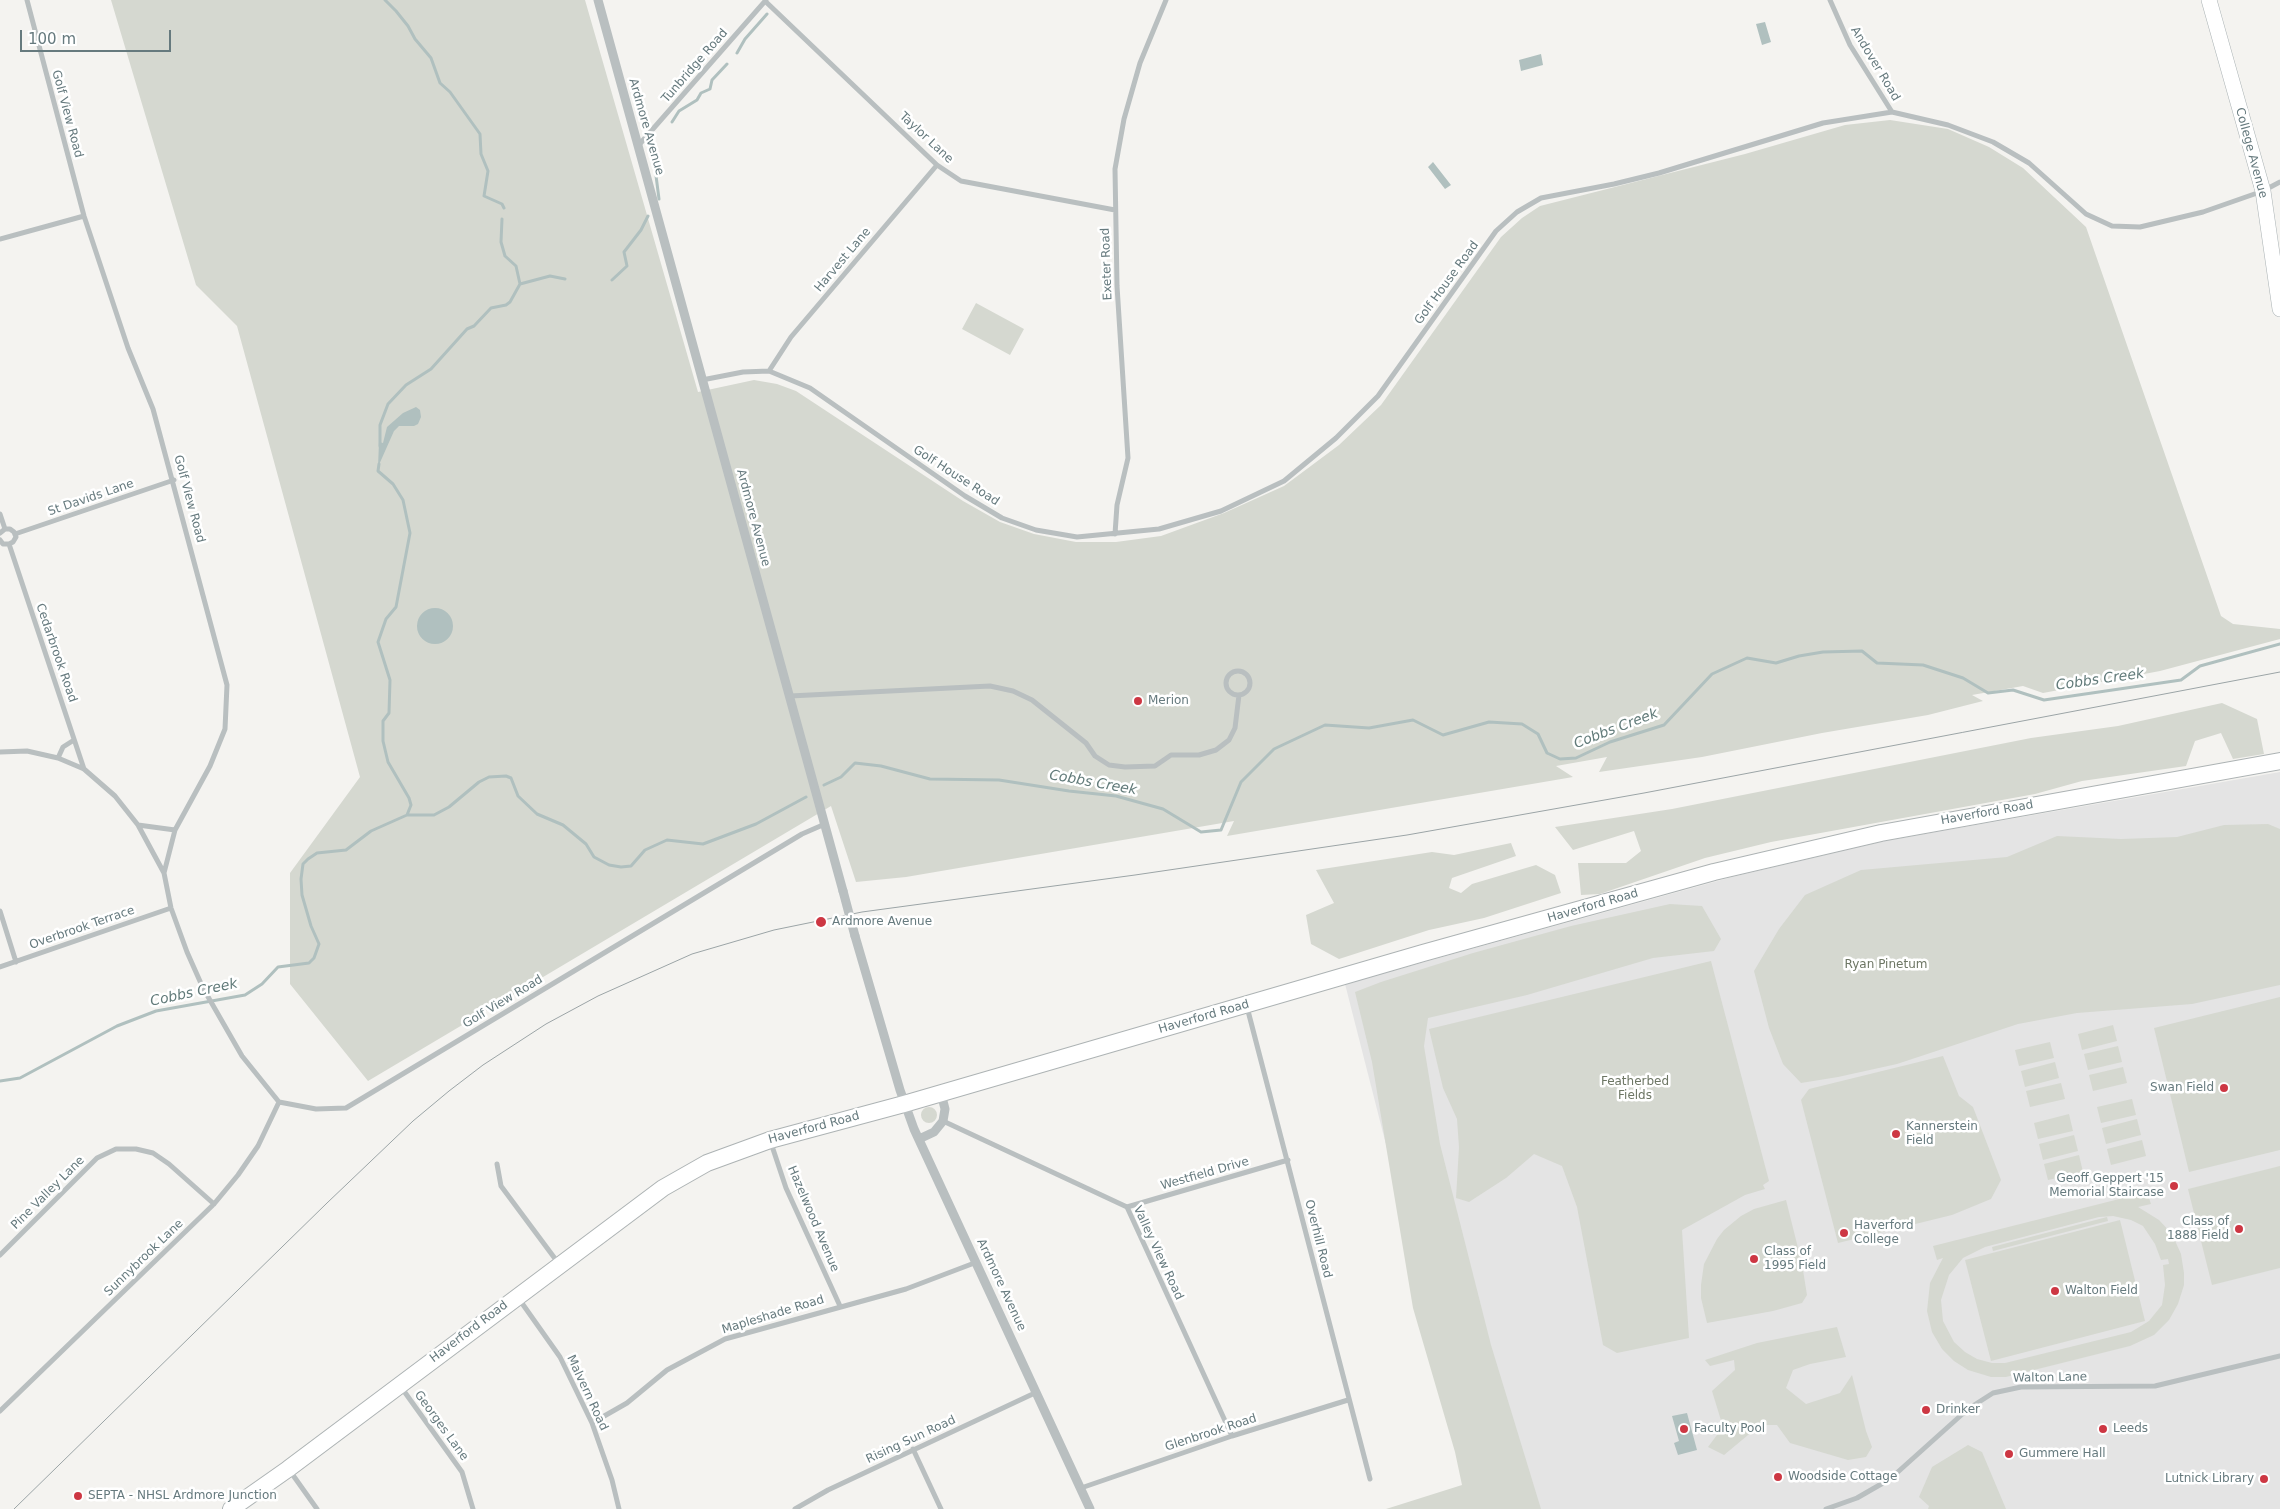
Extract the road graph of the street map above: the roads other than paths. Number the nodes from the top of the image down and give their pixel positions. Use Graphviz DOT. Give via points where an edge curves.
graph roads {
  1 [pos="27,0"];
  2 [pos="598,0"];
  3 [pos="1166,0"];
  4 [pos="1830,0"];
  5 [pos="2209,0"];
  6 [pos="766,1"];
  7 [pos="1892,112"];
  8 [pos="638,146"];
  9 [pos="937,164"];
  10 [pos="2280,182"];
  11 [pos="2263,191"];
  12 [pos="1115,210"];
  13 [pos="84,216"];
  14 [pos="0,239"];
  15 [pos="2280,309"];
  16 [pos="769,371"];
  17 [pos="702,380"];
  18 [pos="174,480"];
  19 [pos="0,514"];
  20 [pos="5,529"];
  21 [pos="0,533"];
  22 [pos="15,534"];
  23 [pos="1115,534"];
  24 [pos="0,540"];
  25 [pos="9,544"];
  26 [pos="1239,695"];
  27 [pos="790,696"];
  28 [pos="74,740"];
  29 [pos="0,752"];
  30 [pos="58,758"];
  31 [pos="2280,761"];
  32 [pos="84,769"];
  33 [pos="825,824"];
  34 [pos="138,825"];
  35 [pos="175,830"];
  36 [pos="164,873"];
  37 [pos="171,908"];
  38 [pos="0,912"];
  39 [pos="16,962"];
  40 [pos="0,967"];
  41 [pos="1247,1004"];
  42 [pos="941,1093"];
  43 [pos="280,1102"];
  44 [pos="904,1104"];
  45 [pos="943,1122"];
  46 [pos="919,1139"];
  47 [pos="770,1140"];
  48 [pos="1288,1160"];
  49 [pos="497,1164"];
  50 [pos="214,1204"];
  51 [pos="1127,1207"];
  52 [pos="0,1255"];
  53 [pos="977,1262"];
  54 [pos="559,1264"];
  55 [pos="517,1296"];
  56 [pos="840,1306"];
  57 [pos="2280,1356"];
  58 [pos="399,1385"];
  59 [pos="1037,1392"];
  60 [pos="1348,1400"];
  61 [pos="0,1411"];
  62 [pos="592,1423"];
  63 [pos="1232,1436"];
  64 [pos="913,1449"];
  65 [pos="288,1469"];
  66 [pos="1370,1479"];
  67 [pos="1081,1488"];
  68 [pos="231,1509"];
  69 [pos="317,1509"];
  70 [pos="473,1509"];
  71 [pos="619,1509"];
  72 [pos="794,1509"];
  73 [pos="941,1509"];
  74 [pos="1090,1509"];
  75 [pos="1826,1509"];
  1 -- 13 [label="street, Golf View Road"];
  2 -- 8 [label="street, Ardmore Avenue"];
  3 -- 12 [label="street, Exeter Road" via="1140,63 1124,119 1115,169"];
  4 -- 7 [label="street, Andover Road" via="1850,45"];
  5 -- 11 [label="main road, College Avenue"];
  6 -- 8 [label="street, Tunbridge Road"];
  6 -- 9 [label="street, Taylor Lane"];
  7 -- 11 [label="street, Golf House Road" via="1948,124 1993,142 2029,163 2086,214 2112,226 2149,225 2203,212"];
  7 -- 23 [label="street, Golf House Road" via="1823,123 1659,173 1541,198 1517,212 1496,232 1378,396 1336,438 1284,481 1222,511 1159,529"];
  8 -- 17 [label="street, Ardmore Avenue"];
  9 -- 12 [label="street, Taylor Lane" via="961,181"];
  9 -- 16 [label="street, Harvest Lane" via="791,337"];
  10 -- 11 [label="street"];
  11 -- 15 [label="main road, College Avenue"];
  12 -- 23 [label="street, Exeter Road" via="1128,458 1117,505"];
  13 -- 14 [label="street"];
  13 -- 18 [label="street, Golf View Road" via="128,348 153,410"];
  16 -- 17 [label="street, Golf House Road"];
  16 -- 23 [label="street, Golf House Road" via="810,388 965,496 1002,518 1036,530 1077,537"];
  17 -- 27 [label="street, Ardmore Avenue"];
  18 -- 22 [label="street, St Davids Lane"];
  18 -- 35 [label="street, Golf View Road" via="227,685 225,729 210,766"];
  19 -- 20 [label="street"];
  20 -- 21 [label="street"];
  20 -- 22 [label="street"];
  22 -- 25 [label="street" via="15,540"];
  24 -- 25 [label="street"];
  25 -- 28 [label="street, Cedarbrook Road"];
  26 -- 26 [label="street" via="1249,689 1250,679 1237,670 1229,675 1226,686"];
  26 -- 27 [label="street" via="1235,728 1229,740 1216,750 1199,755 1171,755 1155,766 1125,767 1109,765 1095,756 1086,743 1032,700 1013,691 990,686"];
  27 -- 33 [label="street, Ardmore Avenue"];
  28 -- 30 [label="street" via="63,747"];
  28 -- 32 [label="street, Cedarbrook Road"];
  29 -- 30 [label="street" via="27,751"];
  30 -- 32 [label="street"];
  31 -- 41 [label="main road, Haverford Road" via="1882,833 1714,872"];
  32 -- 34 [label="street" via="115,796"];
  33 -- 43 [label="street, Golf View Road" via="802,834 346,1108 316,1109"];
  33 -- 44 [label="street, Ardmore Avenue, bridge"];
  34 -- 35 [label="street"];
  34 -- 36 [label="street"];
  35 -- 36 [label="street, Golf View Road"];
  36 -- 37 [label="street, Golf View Road"];
  37 -- 39 [label="street, Overbrook Terrace"];
  37 -- 43 [label="street, Golf View Road" via="187,952 216,1010 242,1056"];
  38 -- 39 [label="street"];
  39 -- 40 [label="street, Overbrook Terrace"];
  41 -- 42 [label="main road, Haverford Road"];
  41 -- 48 [label="street, Overhill Road"];
  42 -- 44 [label="main road, Haverford Road"];
  42 -- 45 [label="street" via="945,1109"];
  43 -- 50 [label="street, Sunnybrook Lane" via="258,1146"];
  44 -- 46 [label="street, Ardmore Avenue"];
  44 -- 47 [label="main road, Haverford Road"];
  45 -- 46 [label="street" via="934,1132"];
  45 -- 51 [label="street, Valley View Road"];
  46 -- 53 [label="street, Ardmore Avenue"];
  47 -- 54 [label="main road, Haverford Road" via="707,1163 663,1188"];
  47 -- 56 [label="street, Hazelwood Avenue" via="786,1188"];
  48 -- 51 [label="street, Westfield Drive"];
  48 -- 60 [label="street, Overhill Road"];
  49 -- 54 [label="street" via="501,1186"];
  50 -- 52 [label="street, Pine Valley Lane" via="154,1153 136,1148 116,1149 98,1158"];
  50 -- 61 [label="street, Sunnybrook Lane"];
  51 -- 63 [label="street, Valley View Road"];
  53 -- 56 [label="street, Mapleshade Road" via="906,1289"];
  53 -- 59 [label="street, Ardmore Avenue"];
  54 -- 55 [label="main road, Haverford Road"];
  55 -- 58 [label="main road, Haverford Road"];
  55 -- 62 [label="street, Malvern Road" via="560,1357"];
  56 -- 62 [label="street, Mapleshade Road" via="725,1339 667,1370 627,1403"];
  57 -- 75 [label="street, Walton Lane" via="2155,1386 2021,1387 1993,1392 1968,1409 1890,1479 1856,1498"];
  58 -- 65 [label="main road, Haverford Road"];
  58 -- 70 [label="street, Georges Lane" via="462,1472"];
  59 -- 64 [label="street, Rising Sun Road"];
  59 -- 67 [label="street, Ardmore Avenue"];
  60 -- 63 [label="street, Glenbrook Road"];
  60 -- 66 [label="street, Overhill Road"];
  62 -- 71 [label="street, Malvern Road"];
  63 -- 67 [label="street, Glenbrook Road"];
  64 -- 72 [label="street, Rising Sun Road"];
  64 -- 73 [label="street"];
  65 -- 68 [label="main road, Haverford Road"];
  65 -- 69 [label="street"];
  67 -- 74 [label="street, Ardmore Avenue"];
}
